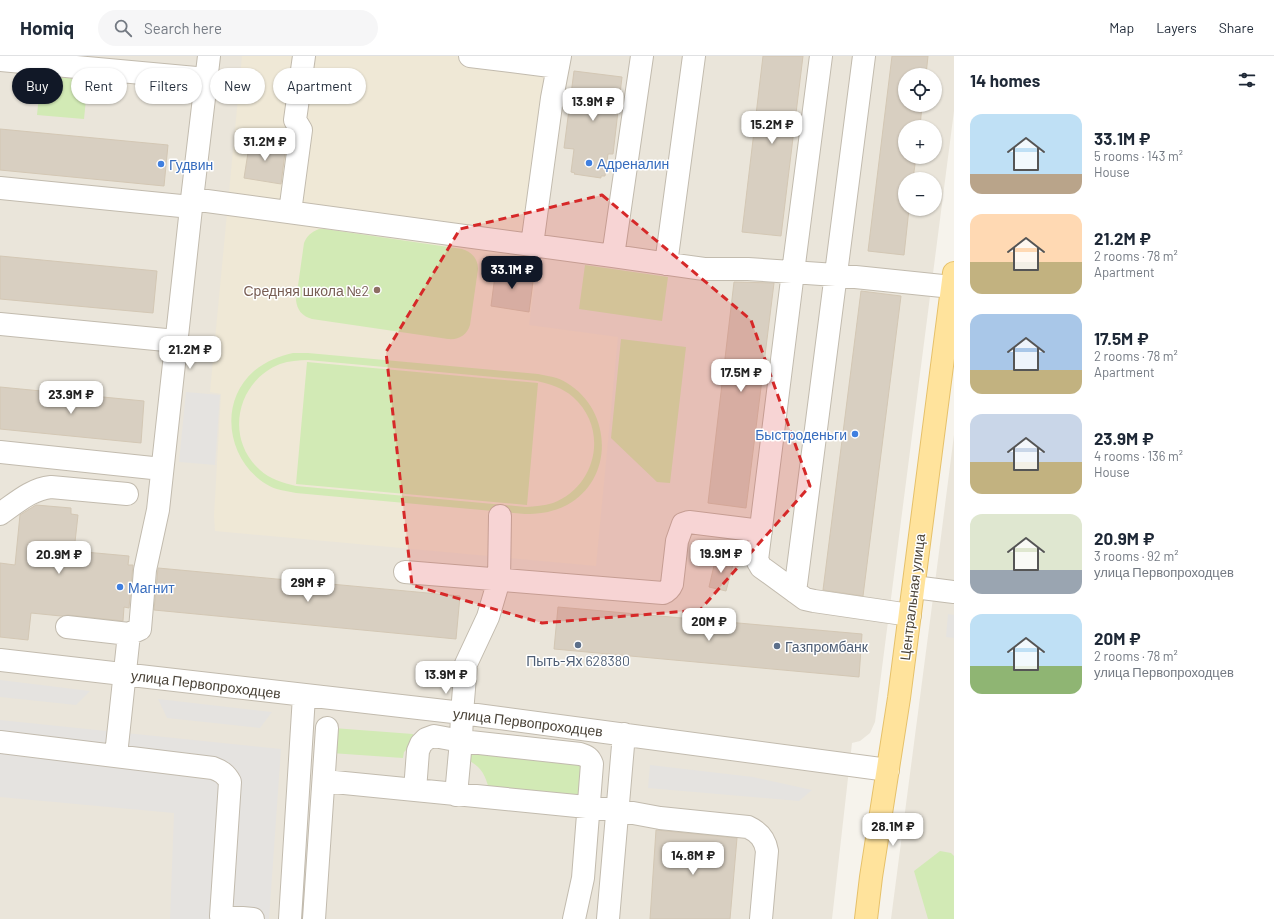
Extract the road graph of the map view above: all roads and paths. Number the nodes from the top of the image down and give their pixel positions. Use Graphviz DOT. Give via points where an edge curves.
graph roads {
  1 [pos="210,56"];
  2 [pos="304,56"];
  3 [pos="470,56"];
  4 [pos="642,56"];
  5 [pos="694,56"];
  6 [pos="821,56"];
  7 [pos="864,56"];
  8 [pos="0,60"];
  9 [pos="559,61"];
  10 [pos="207,79"];
  11 [pos="0,188"];
  12 [pos="192,203"];
  13 [pos="290,212"];
  14 [pos="532,245"];
  15 [pos="613,256"];
  16 [pos="666,264"];
  17 [pos="792,272"];
  18 [pos="836,275"];
  19 [pos="953,280"];
  20 [pos="0,324"];
  21 [pos="176,341"];
  22 [pos="948,361"];
  23 [pos="0,452"];
  24 [pos="162,469"];
  25 [pos="127,494"];
  26 [pos="0,514"];
  27 [pos="500,516"];
  28 [pos="761,531"];
  29 [pos="406,572"];
  30 [pos="499,580"];
  31 [pos="914,587"];
  32 [pos="795,592"];
  33 [pos="954,592"];
  34 [pos="910,615"];
  35 [pos="67,628"];
  36 [pos="129,634"];
  37 [pos="0,660"];
  38 [pos="125,675"];
  39 [pos="304,696"];
  40 [pos="462,713"];
  41 [pos="327,728"];
  42 [pos="624,734"];
  43 [pos="461,741"];
  44 [pos="0,742"];
  45 [pos="116,755"];
  46 [pos="888,770"];
  47 [pos="324,781"];
  48 [pos="415,790"];
  49 [pos="456,794"];
  50 [pos="588,808"];
  51 [pos="617,810"];
  52 [pos="253,919"];
  53 [pos="290,919"];
  54 [pos="314,919"];
  55 [pos="574,919"];
  56 [pos="608,919"];
  57 [pos="761,919"];
  58 [pos="866,919"];
  1 -- 10 [label="street"];
  2 -- 13 [label="street" via="295,120 301,130"];
  3 -- 9 [label="street"];
  4 -- 15 [label="street"];
  5 -- 16 [label="street"];
  6 -- 17 [label="street"];
  7 -- 18 [label="street"];
  8 -- 10 [label="street"];
  9 -- 14 [label="street"];
  10 -- 12 [label="street"];
  11 -- 12 [label="street"];
  12 -- 13 [label="street"];
  12 -- 21 [label="street"];
  13 -- 14 [label="street"];
  14 -- 15 [label="street"];
  15 -- 16 [label="street"];
  16 -- 17 [label="street" via="704,269"];
  17 -- 18 [label="street"];
  17 -- 28 [label="street"];
  18 -- 19 [label="street"];
  18 -- 32 [label="street"];
  19 -- 22 [label="main road, Центральная улица"];
  20 -- 21 [label="street"];
  21 -- 24 [label="street"];
  22 -- 31 [label="main road, Центральная улица"];
  23 -- 24 [label="street"];
  24 -- 36 [label="street" via="158,510 145,570 140,629"];
  25 -- 26 [label="street" via="42,488"];
  27 -- 30 [label="street"];
  28 -- 30 [label="street" via="689,522 683,524 677,541 671,589 663,594"];
  28 -- 32 [label="street" via="757,560 761,567"];
  29 -- 30 [label="street"];
  30 -- 40 [label="street" via="488,617 466,664"];
  31 -- 33 [label="street"];
  31 -- 34 [label="main road, Центральная улица"];
  32 -- 34 [label="street" via="805,599 814,601"];
  34 -- 46 [label="main road, Центральная улица"];
  35 -- 36 [label="street"];
  36 -- 38 [label="street"];
  37 -- 38 [label="street, улица Первопроходцев"];
  38 -- 39 [label="street, улица Первопроходцев"];
  38 -- 45 [label="street"];
  39 -- 40 [label="street, улица Первопроходцев"];
  39 -- 53 [label="street"];
  40 -- 42 [label="street, улица Первопроходцев"];
  40 -- 43 [label="street"];
  41 -- 47 [label="street"];
  42 -- 46 [label="street, улица Первопроходцев"];
  42 -- 51 [label="street"];
  43 -- 48 [label="street" via="434,736 421,744 418,751"];
  43 -- 49 [label="street"];
  43 -- 50 [label="street" via="586,756 591,759 592,764"];
  44 -- 45 [label="street"];
  45 -- 52 [label="street" via="213,768 226,775 230,782 221,916"];
  46 -- 58 [label="main road, Центральная улица"];
  47 -- 48 [label="street"];
  47 -- 54 [label="street"];
  48 -- 49 [label="street"];
  49 -- 50 [label="street"];
  50 -- 51 [label="street"];
  50 -- 55 [label="street" via="583,878"];
  51 -- 56 [label="street"];
  51 -- 57 [label="street" via="755,830 761,836 767,851"];
}
